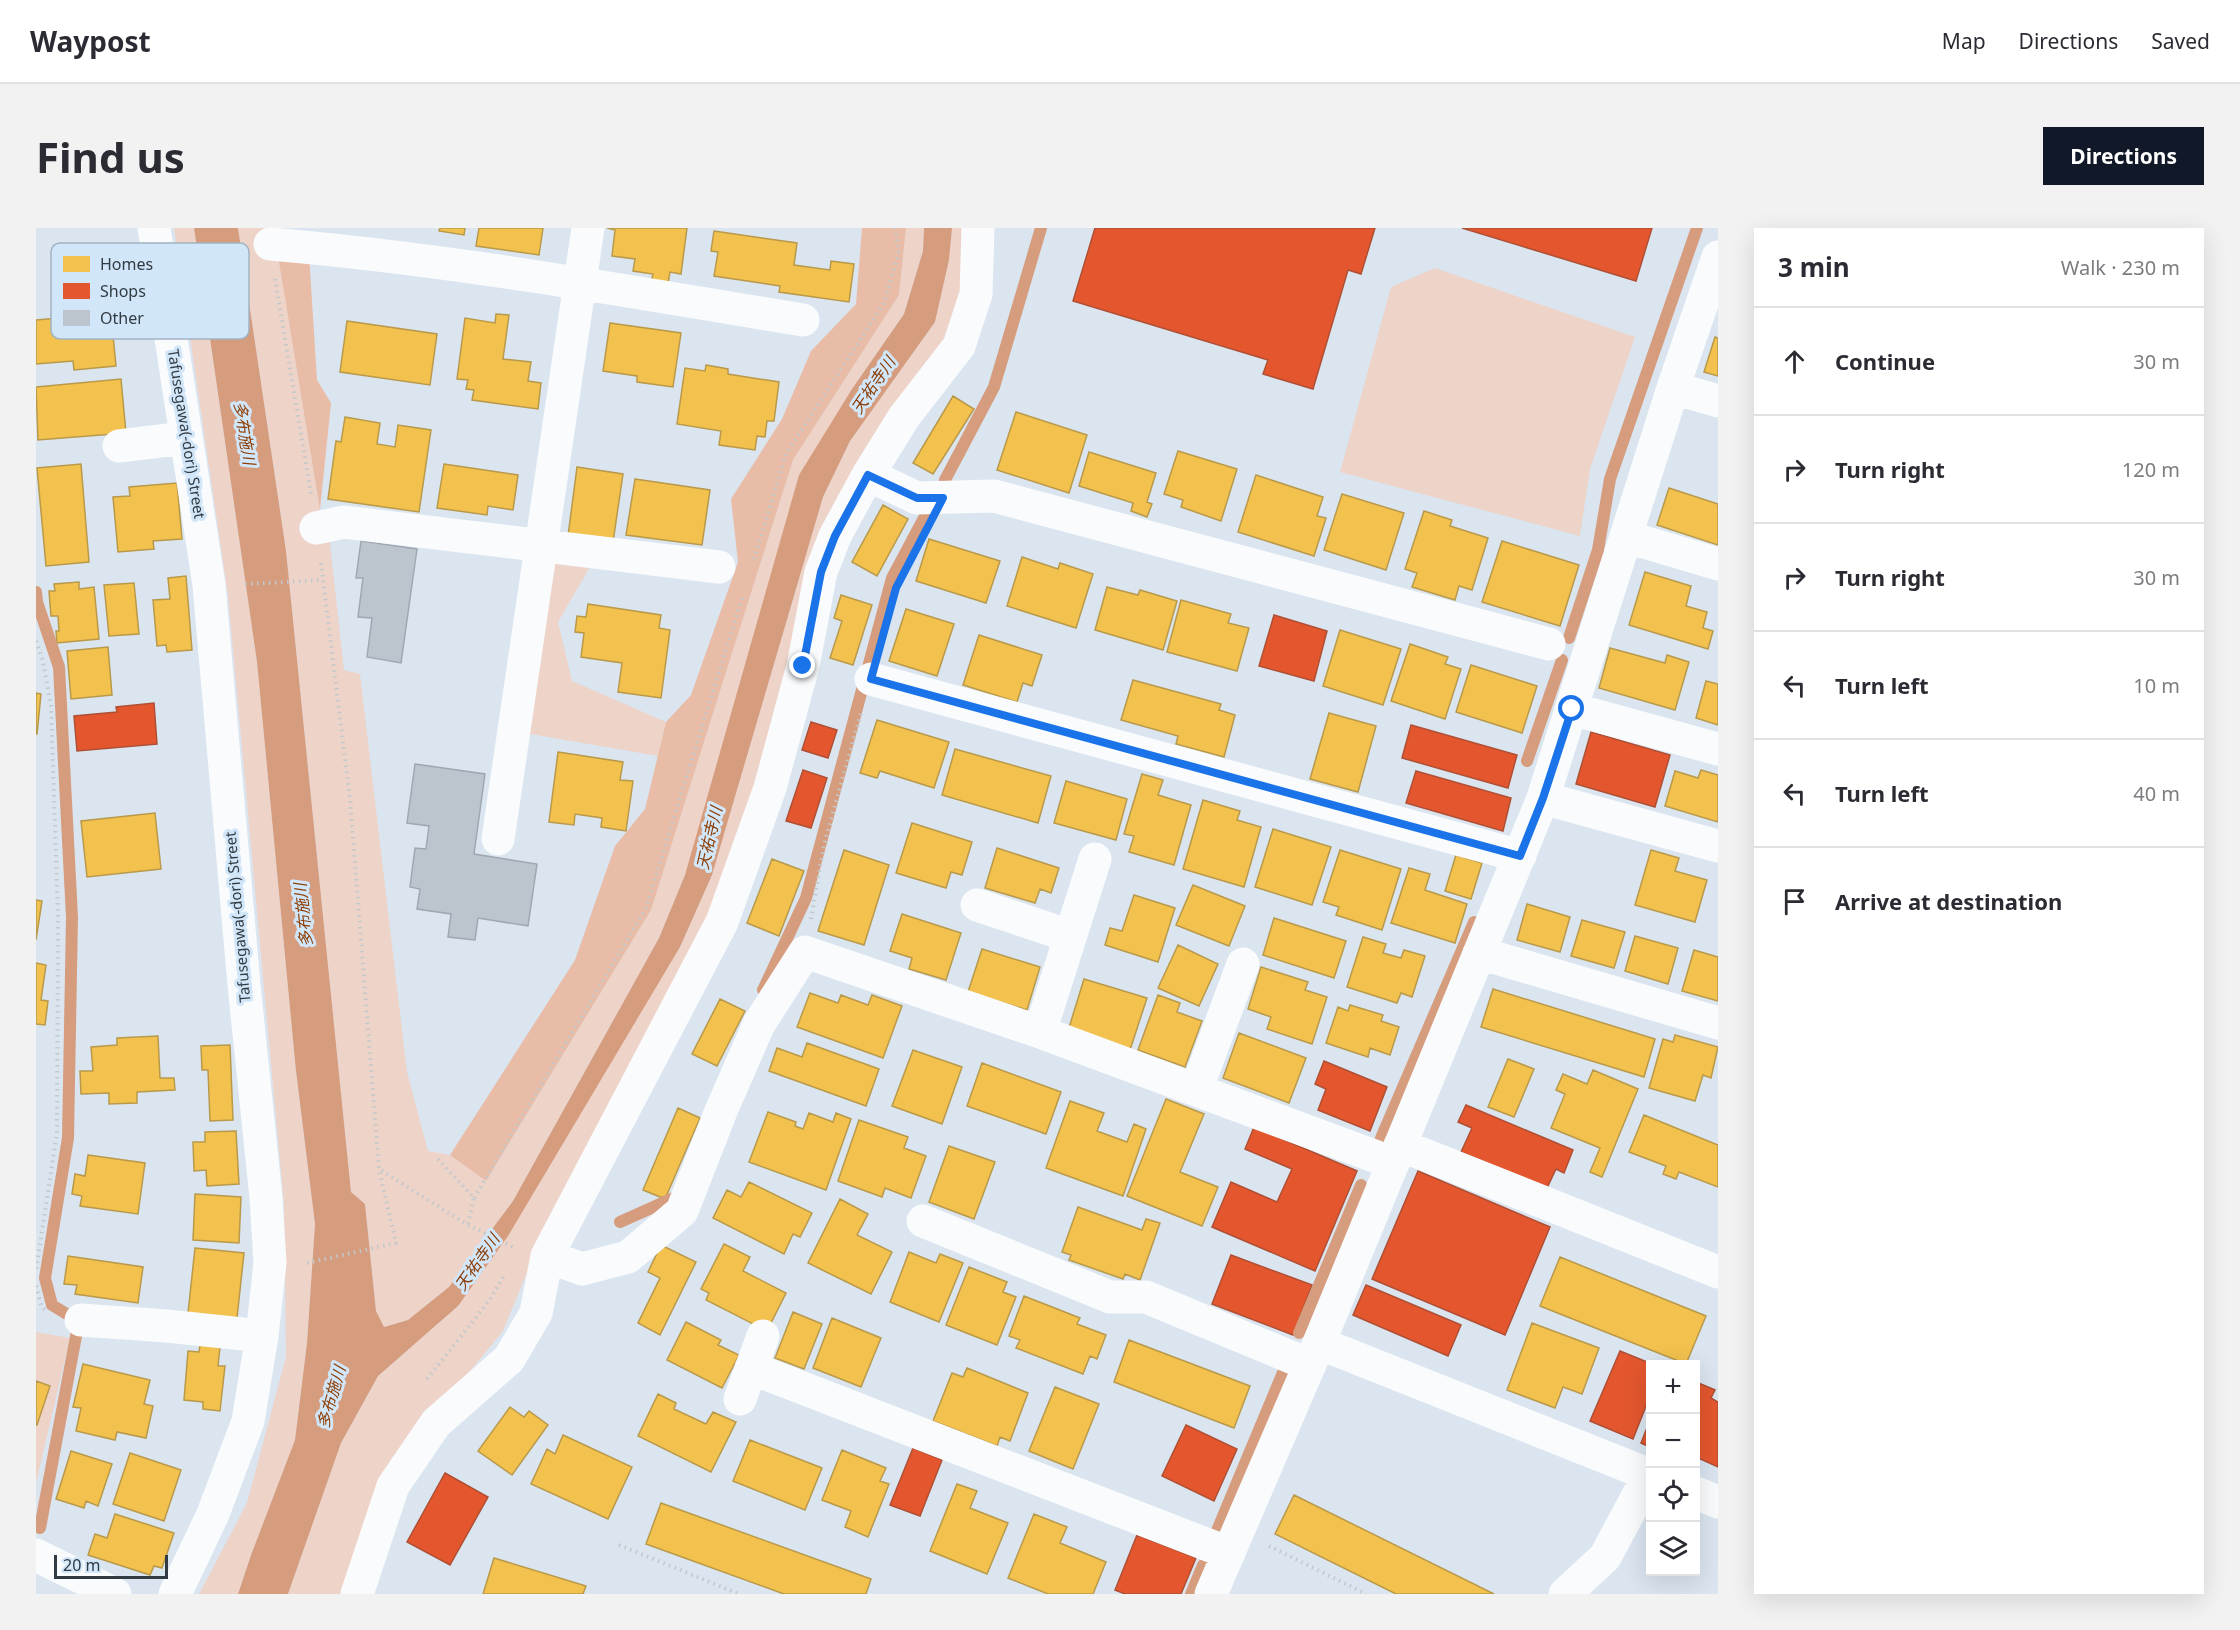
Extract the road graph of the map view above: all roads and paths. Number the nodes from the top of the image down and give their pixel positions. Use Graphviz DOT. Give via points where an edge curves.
graph roads {
  1 [pos="154,228"];
  2 [pos="588,228"];
  3 [pos="895,228"];
  4 [pos="978,228"];
  5 [pos="156,243"];
  6 [pos="270,244"];
  7 [pos="1718,257"];
  8 [pos="580,284"];
  9 [pos="803,320"];
  10 [pos="170,339"];
  11 [pos="1673,388"];
  12 [pos="1718,401"];
  13 [pos="185,438"];
  14 [pos="118,446"];
  15 [pos="868,475"];
  16 [pos="943,498"];
  17 [pos="316,528"];
  18 [pos="1627,537"];
  19 [pos="542,546"];
  20 [pos="1718,564"];
  21 [pos="719,567"];
  22 [pos="751,568"];
  23 [pos="323,580"];
  24 [pos="244,584"];
  25 [pos="744,590"];
  26 [pos="36,641"];
  27 [pos="1549,644"];
  28 [pos="871,679"];
  29 [pos="1572,709"];
  30 [pos="1718,749"];
  31 [pos="1543,798"];
  32 [pos="350,799"];
  33 [pos="498,839"];
  34 [pos="1718,846"];
  35 [pos="1520,856"];
  36 [pos="1095,859"];
  37 [pos="977,904"];
  38 [pos="1070,936"];
  39 [pos="805,952"];
  40 [pos="1479,953"];
  41 [pos="1243,964"];
  42 [pos="1718,1023"];
  43 [pos="1040,1032"];
  44 [pos="1197,1089"];
  45 [pos="1397,1154"];
  46 [pos="438,1159"];
  47 [pos="379,1169"];
  48 [pos="474,1198"];
  49 [pos="923,1221"];
  50 [pos="468,1225"];
  51 [pos="533,1253"];
  52 [pos="270,1263"];
  53 [pos="36,1270"];
  54 [pos="1718,1272"];
  55 [pos="36,1286"];
  56 [pos="66,1319"];
  57 [pos="262,1336"];
  58 [pos="763,1336"];
  59 [pos="1314,1354"];
  60 [pos="751,1368"];
  61 [pos="740,1399"];
  62 [pos="1646,1474"];
  63 [pos="1646,1482"];
  64 [pos="1700,1495"];
  65 [pos="1718,1502"];
  66 [pos="1234,1542"];
  67 [pos="619,1545"];
  68 [pos="36,1555"];
  69 [pos="116,1594"];
  70 [pos="175,1594"];
  71 [pos="357,1594"];
  72 [pos="739,1594"];
  73 [pos="1212,1594"];
  74 [pos="1366,1594"];
  75 [pos="1564,1594"];
  1 -- 5 [label="street, Tafusegawa(-dori) Street"];
  2 -- 8 [label="street"];
  3 -- 22 [label="path" via="899,253 884,303 786,454"];
  4 -- 15 [label="street" via="976,294 959,346 904,417"];
  6 -- 8 [label="street" via="342,250"];
  7 -- 11 [label="street"];
  8 -- 9 [label="street"];
  8 -- 19 [label="street"];
  10 -- 13 [label="street, Tafusegawa(-dori) Street"];
  11 -- 12 [label="street"];
  11 -- 18 [label="street"];
  13 -- 14 [label="street"];
  13 -- 52 [label="street, Tafusegawa(-dori) Street" via="209,585"];
  15 -- 16 [label="street" via="917,498"];
  15 -- 51 [label="street" via="835,536 821,572 803,666 770,788 722,922"];
  16 -- 27 [label="street" via="994,496"];
  16 -- 28 [label="path" via="896,588"];
  17 -- 19 [label="street" via="344,522"];
  18 -- 20 [label="street"];
  18 -- 29 [label="street"];
  19 -- 21 [label="street"];
  19 -- 33 [label="street"];
  23 -- 24 [label="path"];
  25 -- 48 [label="path" via="646,908"];
  26 -- 53 [label="path" via="51,706 58,918 57,1133"];
  28 -- 35 [label="street"];
  28 -- 39 [label="path" via="824,845"];
  29 -- 30 [label="street"];
  29 -- 31 [label="street"];
  31 -- 34 [label="street"];
  31 -- 35 [label="street"];
  32 -- 47 [label="path"];
  35 -- 40 [label="street"];
  36 -- 38 [label="street"];
  37 -- 38 [label="street"];
  38 -- 43 [label="street"];
  39 -- 43 [label="street"];
  39 -- 51 [label="street" via="759,1024 682,1211 628,1257 582,1269"];
  40 -- 42 [label="street"];
  40 -- 45 [label="street"];
  41 -- 44 [label="street"];
  43 -- 44 [label="street"];
  44 -- 45 [label="street"];
  45 -- 54 [label="street"];
  45 -- 59 [label="street"];
  46 -- 48 [label="path"];
  47 -- 50 [label="path"];
  47 -- 52 [label="path" via="396,1243 311,1263"];
  48 -- 50 [label="path"];
  49 -- 59 [label="street" via="1110,1297 1146,1297"];
  50 -- 51 [label="path"];
  51 -- 71 [label="street" via="536,1313 509,1359 436,1423 393,1486"];
  52 -- 57 [label="street, Tafusegawa(-dori) Street"];
  55 -- 56 [label="path" via="41,1305"];
  56 -- 57 [label="street"];
  57 -- 70 [label="street, Tafusegawa(-dori) Street" via="248,1421 213,1514"];
  58 -- 60 [label="street"];
  59 -- 62 [label="street"];
  59 -- 66 [label="street"];
  60 -- 61 [label="street"];
  60 -- 66 [label="street"];
  63 -- 75 [label="street" via="1605,1557"];
  64 -- 65 [label="street"];
  66 -- 73 [label="street"];
  66 -- 74 [label="path"];
  67 -- 72 [label="path"];
  68 -- 69 [label="street"];
}
